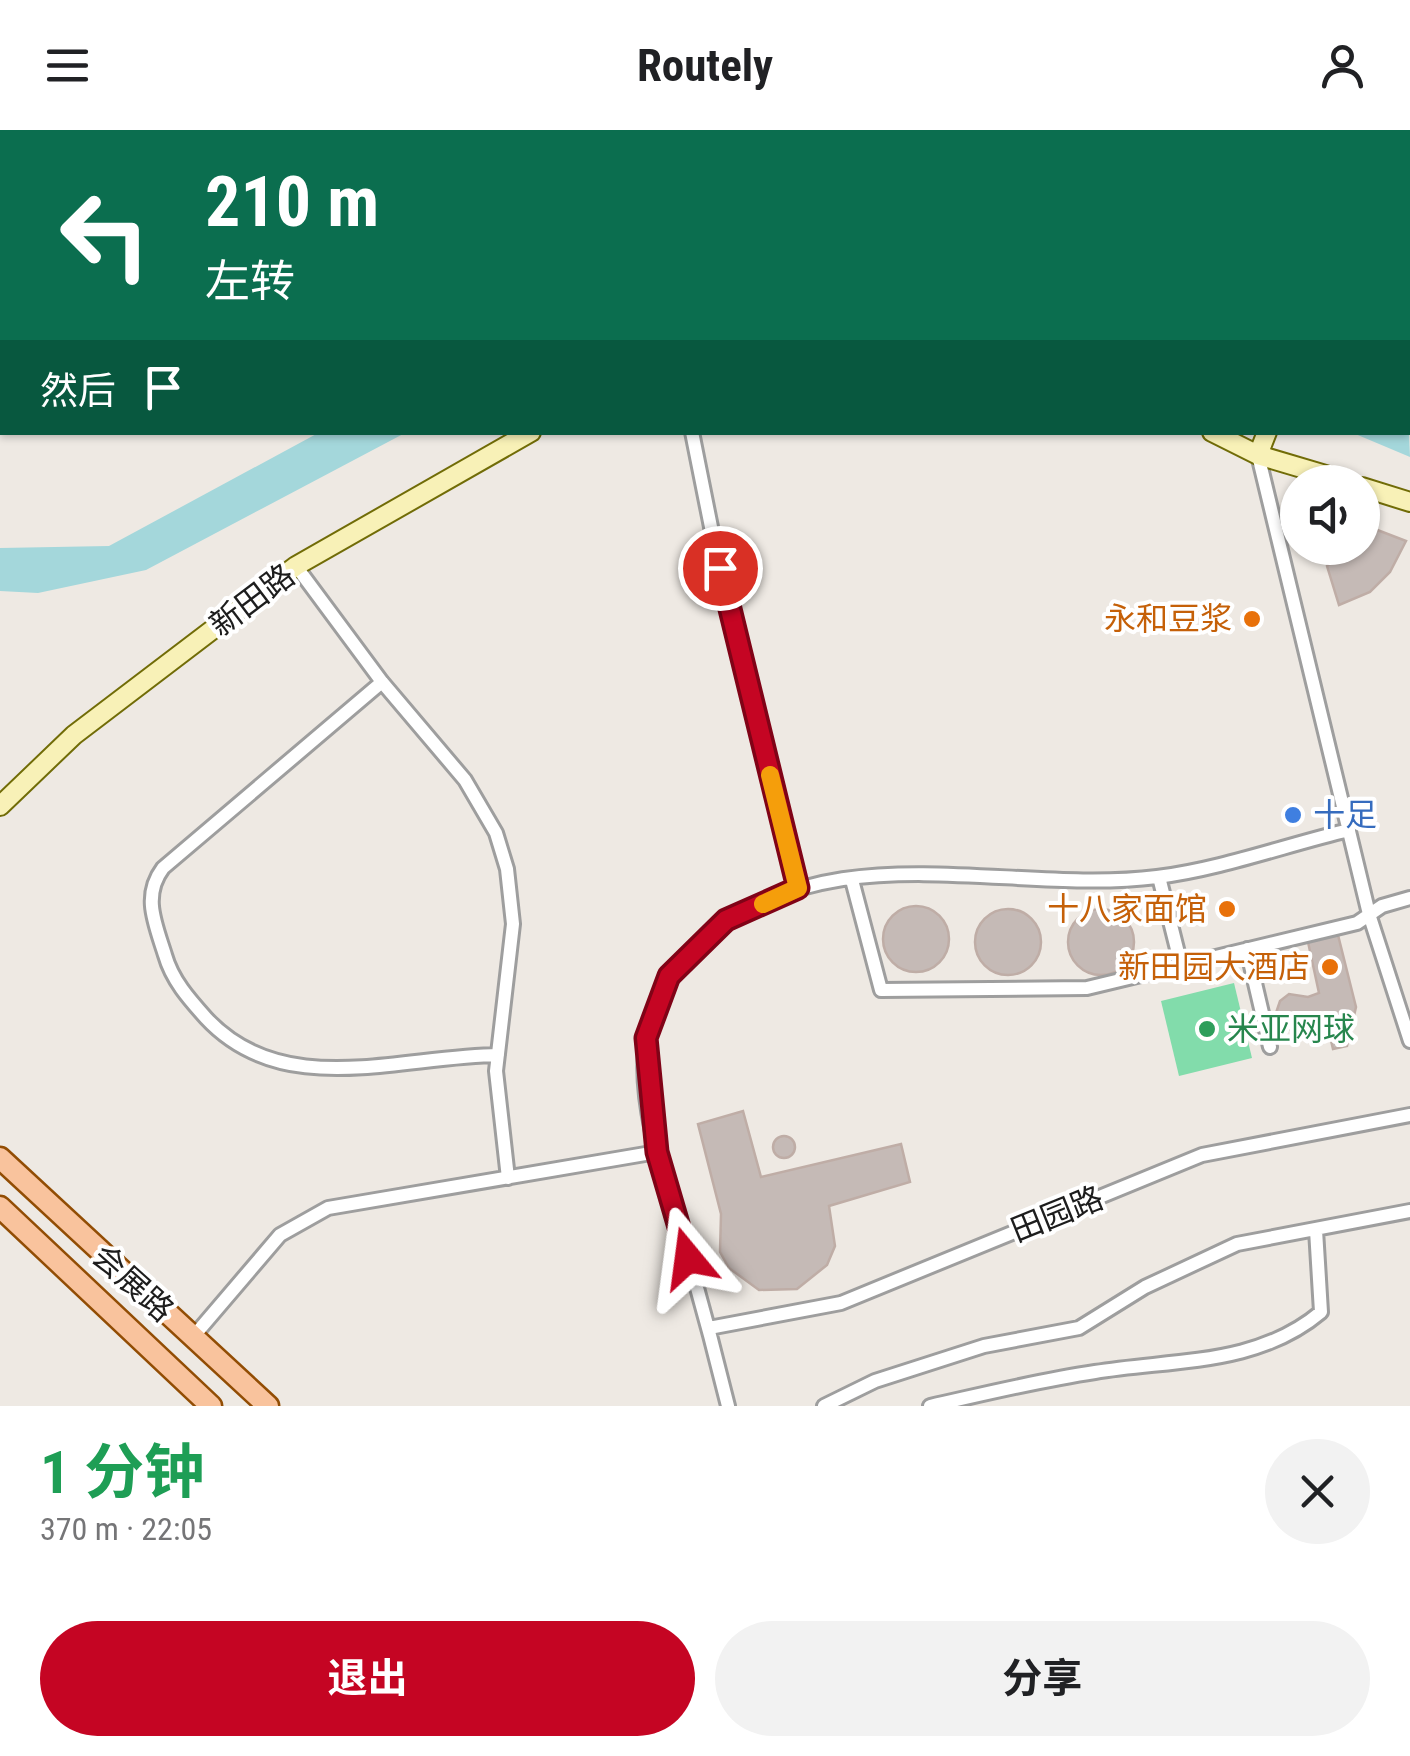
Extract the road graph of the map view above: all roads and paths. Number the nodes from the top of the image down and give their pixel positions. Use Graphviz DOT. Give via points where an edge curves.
graph roads {
  1 [pos="524,435"];
  2 [pos="693,435"];
  3 [pos="1218,435"];
  4 [pos="1266,435"];
  5 [pos="1258,455"];
  6 [pos="1292,465"];
  7 [pos="1380,493"];
  8 [pos="1410,502"];
  9 [pos="296,566"];
  10 [pos="382,682"];
  11 [pos="0,806"];
  12 [pos="1349,830"];
  13 [pos="1159,876"];
  14 [pos="852,880"];
  15 [pos="798,888"];
  16 [pos="1410,898"];
  17 [pos="1369,914"];
  18 [pos="1247,949"];
  19 [pos="1182,965"];
  20 [pos="1410,1041"];
  21 [pos="1270,1046"];
  22 [pos="498,1055"];
  23 [pos="1410,1115"];
  24 [pos="657,1152"];
  25 [pos="0,1158"];
  26 [pos="508,1178"];
  27 [pos="0,1207"];
  28 [pos="1410,1211"];
  29 [pos="1316,1230"];
  30 [pos="709,1328"];
  31 [pos="192,1337"];
  32 [pos="211,1406"];
  33 [pos="268,1406"];
  34 [pos="728,1406"];
  35 [pos="824,1406"];
  36 [pos="930,1406"];
  1 -- 9 [label="street, 新田路"];
  2 -- 15 [label="street" via="726,602"];
  3 -- 5 [label="street"];
  4 -- 5 [label="street"];
  5 -- 6 [label="street"];
  5 -- 12 [label="street"];
  7 -- 8 [label="street"];
  9 -- 10 [label="street"];
  9 -- 11 [label="street, 新田路" via="74,735"];
  10 -- 22 [label="street" via="466,780 496,833 514,924"];
  10 -- 22 [label="street" via="163,868 152,884 151,909 170,971 222,1034 256,1057 292,1066 357,1068"];
  12 -- 13 [label="street"];
  12 -- 17 [label="street"];
  13 -- 14 [label="street" via="906,872"];
  13 -- 19 [label="street"];
  14 -- 15 [label="street"];
  14 -- 19 [label="street" via="881,990 1087,988"];
  15 -- 24 [label="street" via="726,920 669,976 646,1038"];
  16 -- 17 [label="street"];
  17 -- 18 [label="street" via="1357,923"];
  17 -- 20 [label="street"];
  18 -- 19 [label="street"];
  18 -- 21 [label="street"];
  22 -- 26 [label="street"];
  23 -- 30 [label="street, 田园路" via="1202,1155 841,1303"];
  24 -- 26 [label="street"];
  24 -- 30 [label="street"];
  25 -- 31 [label="main road, 会展路"];
  26 -- 31 [label="street" via="328,1208 280,1235"];
  27 -- 32 [label="main road, 会展路"];
  28 -- 29 [label="street"];
  29 -- 35 [label="street" via="1237,1244 1145,1287 1079,1328 984,1346 875,1381"];
  29 -- 36 [label="street" via="1322,1312 1299,1331 1246,1352 1097,1372"];
  30 -- 34 [label="street"];
  31 -- 33 [label="main road, 会展路"];
}
